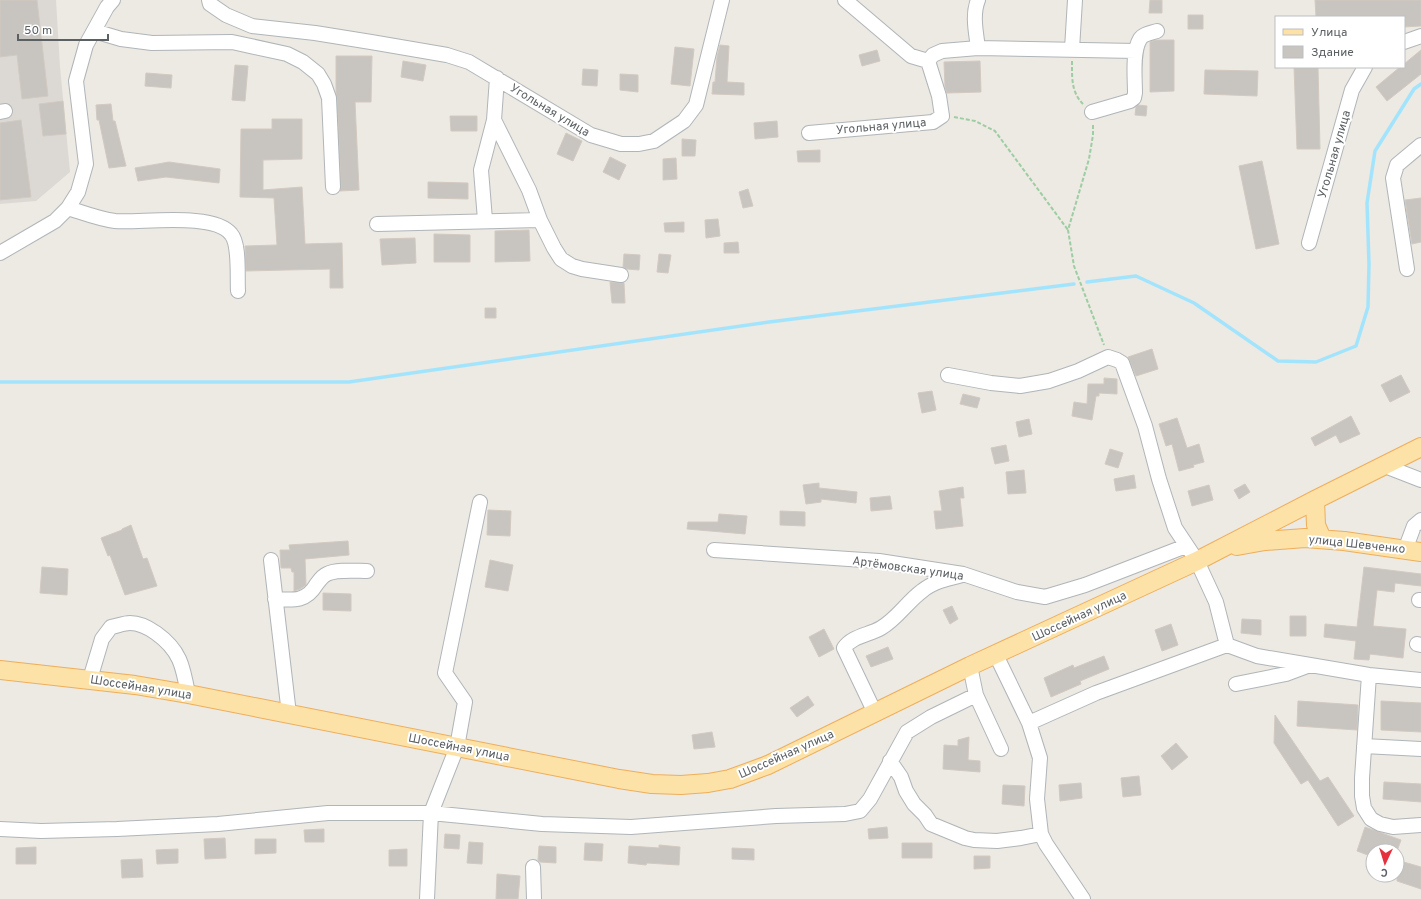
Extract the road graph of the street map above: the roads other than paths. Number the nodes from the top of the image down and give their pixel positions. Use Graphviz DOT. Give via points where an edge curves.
graph roads {
  1 [pos="112,0"];
  2 [pos="208,0"];
  3 [pos="722,0"];
  4 [pos="845,0"];
  5 [pos="978,0"];
  6 [pos="1075,0"];
  7 [pos="94,31"];
  8 [pos="1157,31"];
  9 [pos="1421,36"];
  10 [pos="1405,42"];
  11 [pos="978,48"];
  12 [pos="1072,49"];
  13 [pos="1136,51"];
  14 [pos="928,61"];
  15 [pos="1364,68"];
  16 [pos="497,78"];
  17 [pos="1092,112"];
  18 [pos="494,120"];
  19 [pos="809,133"];
  20 [pos="1421,145"];
  21 [pos="333,188"];
  22 [pos="68,208"];
  23 [pos="485,220"];
  24 [pos="540,220"];
  25 [pos="377,224"];
  26 [pos="1309,243"];
  27 [pos="0,253"];
  28 [pos="1407,269"];
  29 [pos="622,275"];
  30 [pos="238,291"];
  31 [pos="948,375"];
  32 [pos="1421,447"];
  33 [pos="1385,466"];
  34 [pos="1421,480"];
  35 [pos="1315,500"];
  36 [pos="480,502"];
  37 [pos="1421,520"];
  38 [pos="1322,539"];
  39 [pos="1186,546"];
  40 [pos="1221,549"];
  41 [pos="714,550"];
  42 [pos="1413,551"];
  43 [pos="270,560"];
  44 [pos="1196,561"];
  45 [pos="367,571"];
  46 [pos="963,574"];
  47 [pos="275,599"];
  48 [pos="1227,645"];
  49 [pos="996,655"];
  50 [pos="1310,664"];
  51 [pos="970,666"];
  52 [pos="0,670"];
  53 [pos="1369,675"];
  54 [pos="90,680"];
  55 [pos="1421,680"];
  56 [pos="1236,684"];
  57 [pos="188,694"];
  58 [pos="976,695"];
  59 [pos="875,713"];
  60 [pos="289,714"];
  61 [pos="1028,723"];
  62 [pos="1364,746"];
  63 [pos="457,747"];
  64 [pos="1001,749"];
  65 [pos="1421,749"];
  66 [pos="890,761"];
  67 [pos="431,813"];
  68 [pos="1421,825"];
  69 [pos="0,829"];
  70 [pos="1041,834"];
  71 [pos="533,867"];
  72 [pos="427,899"];
  73 [pos="534,899"];
  74 [pos="1083,899"];
  1 -- 7 [label="street"];
  2 -- 16 [label="street, Угольная улица" via="226,15 252,26 315,33 447,55 469,62"];
  3 -- 16 [label="street, Угольная улица" via="696,105 684,121 654,140 639,144 621,144 590,135"];
  4 -- 14 [label="street" via="911,56"];
  5 -- 11 [label="street" via="975,8"];
  6 -- 12 [label="street"];
  7 -- 21 [label="street" via="121,39 152,43 232,42 287,54 303,62 318,74 329,98"];
  7 -- 22 [label="street" via="86,45 76,81 86,164 78,192"];
  8 -- 13 [label="street" via="1140,39"];
  9 -- 10 [label="street"];
  11 -- 12 [label="street"];
  11 -- 14 [label="street" via="942,51"];
  12 -- 13 [label="street"];
  13 -- 17 [label="street" via="1134,98"];
  14 -- 19 [label="street, Угольная улица" via="942,116 933,122"];
  15 -- 26 [label="street, Угольная улица" via="1352,90"];
  16 -- 18 [label="street, Угольная улица"];
  18 -- 23 [label="street, Угольная улица" via="481,170"];
  18 -- 24 [label="street" via="529,190"];
  20 -- 28 [label="street" via="1397,165 1393,178"];
  22 -- 27 [label="street" via="55,221"];
  22 -- 30 [label="street" via="116,221 178,219 205,222 228,230 236,246"];
  23 -- 24 [label="street"];
  23 -- 25 [label="street"];
  24 -- 29 [label="street" via="561,259 582,270"];
  31 -- 39 [label="street" via="1020,386 1049,381 1108,357 1122,363 1145,426 1175,528"];
  32 -- 33 [label="main road, Шоссейная улица"];
  33 -- 34 [label="street"];
  33 -- 35 [label="main road, Шоссейная улица"];
  35 -- 38 [label="main road" via="1316,525"];
  35 -- 40 [label="main road, Шоссейная улица"];
  36 -- 63 [label="street" via="445,673 465,702"];
  37 -- 42 [label="street" via="1414,526"];
  38 -- 40 [label="main road, улица Шевченко" via="1265,541"];
  38 -- 42 [label="main road, улица Шевченко"];
  39 -- 44 [label="street"];
  39 -- 46 [label="street, Артёмовская улица" via="1085,585 1045,596 1017,592"];
  40 -- 44 [label="main road, Шоссейная улица"];
  41 -- 46 [label="street, Артёмовская улица" via="880,561"];
  43 -- 47 [label="street"];
  44 -- 48 [label="street" via="1216,602"];
  44 -- 49 [label="main road, Шоссейная улица"];
  45 -- 47 [label="street" via="331,572 321,578 304,599"];
  46 -- 59 [label="street" via="939,581 922,591 886,625 847,643 844,648"];
  47 -- 60 [label="street"];
  48 -- 50 [label="street" via="1257,656"];
  48 -- 61 [label="street" via="1096,693"];
  49 -- 51 [label="main road, Шоссейная улица"];
  49 -- 61 [label="street"];
  50 -- 53 [label="street"];
  50 -- 56 [label="street" via="1286,674"];
  51 -- 58 [label="street"];
  51 -- 59 [label="main road, Шоссейная улица"];
  52 -- 54 [label="main road, Шоссейная улица"];
  53 -- 55 [label="street"];
  53 -- 62 [label="street"];
  54 -- 57 [label="main road, Шоссейная улица"];
  54 -- 57 [label="street" via="102,639 111,627 130,623 149,628 175,650 184,670"];
  57 -- 60 [label="main road, Шоссейная улица"];
  58 -- 64 [label="street"];
  58 -- 66 [label="street" via="907,732"];
  59 -- 63 [label="main road, Шоссейная улица" via="768,765 730,779 708,783 652,784"];
  60 -- 63 [label="main road, Шоссейная улица"];
  61 -- 70 [label="street" via="1040,758 1038,799"];
  62 -- 65 [label="street"];
  62 -- 68 [label="street" via="1362,796 1364,808 1371,819 1380,824 1393,826"];
  63 -- 67 [label="street"];
  66 -- 67 [label="street" via="870,799 860,811 845,814 776,816 631,827 542,824"];
  66 -- 70 [label="street" via="914,804 931,824 974,840 1021,838"];
  67 -- 69 [label="street" via="328,813 218,824 41,832"];
  67 -- 72 [label="street"];
  70 -- 74 [label="street"];
  71 -- 73 [label="street"];
}
